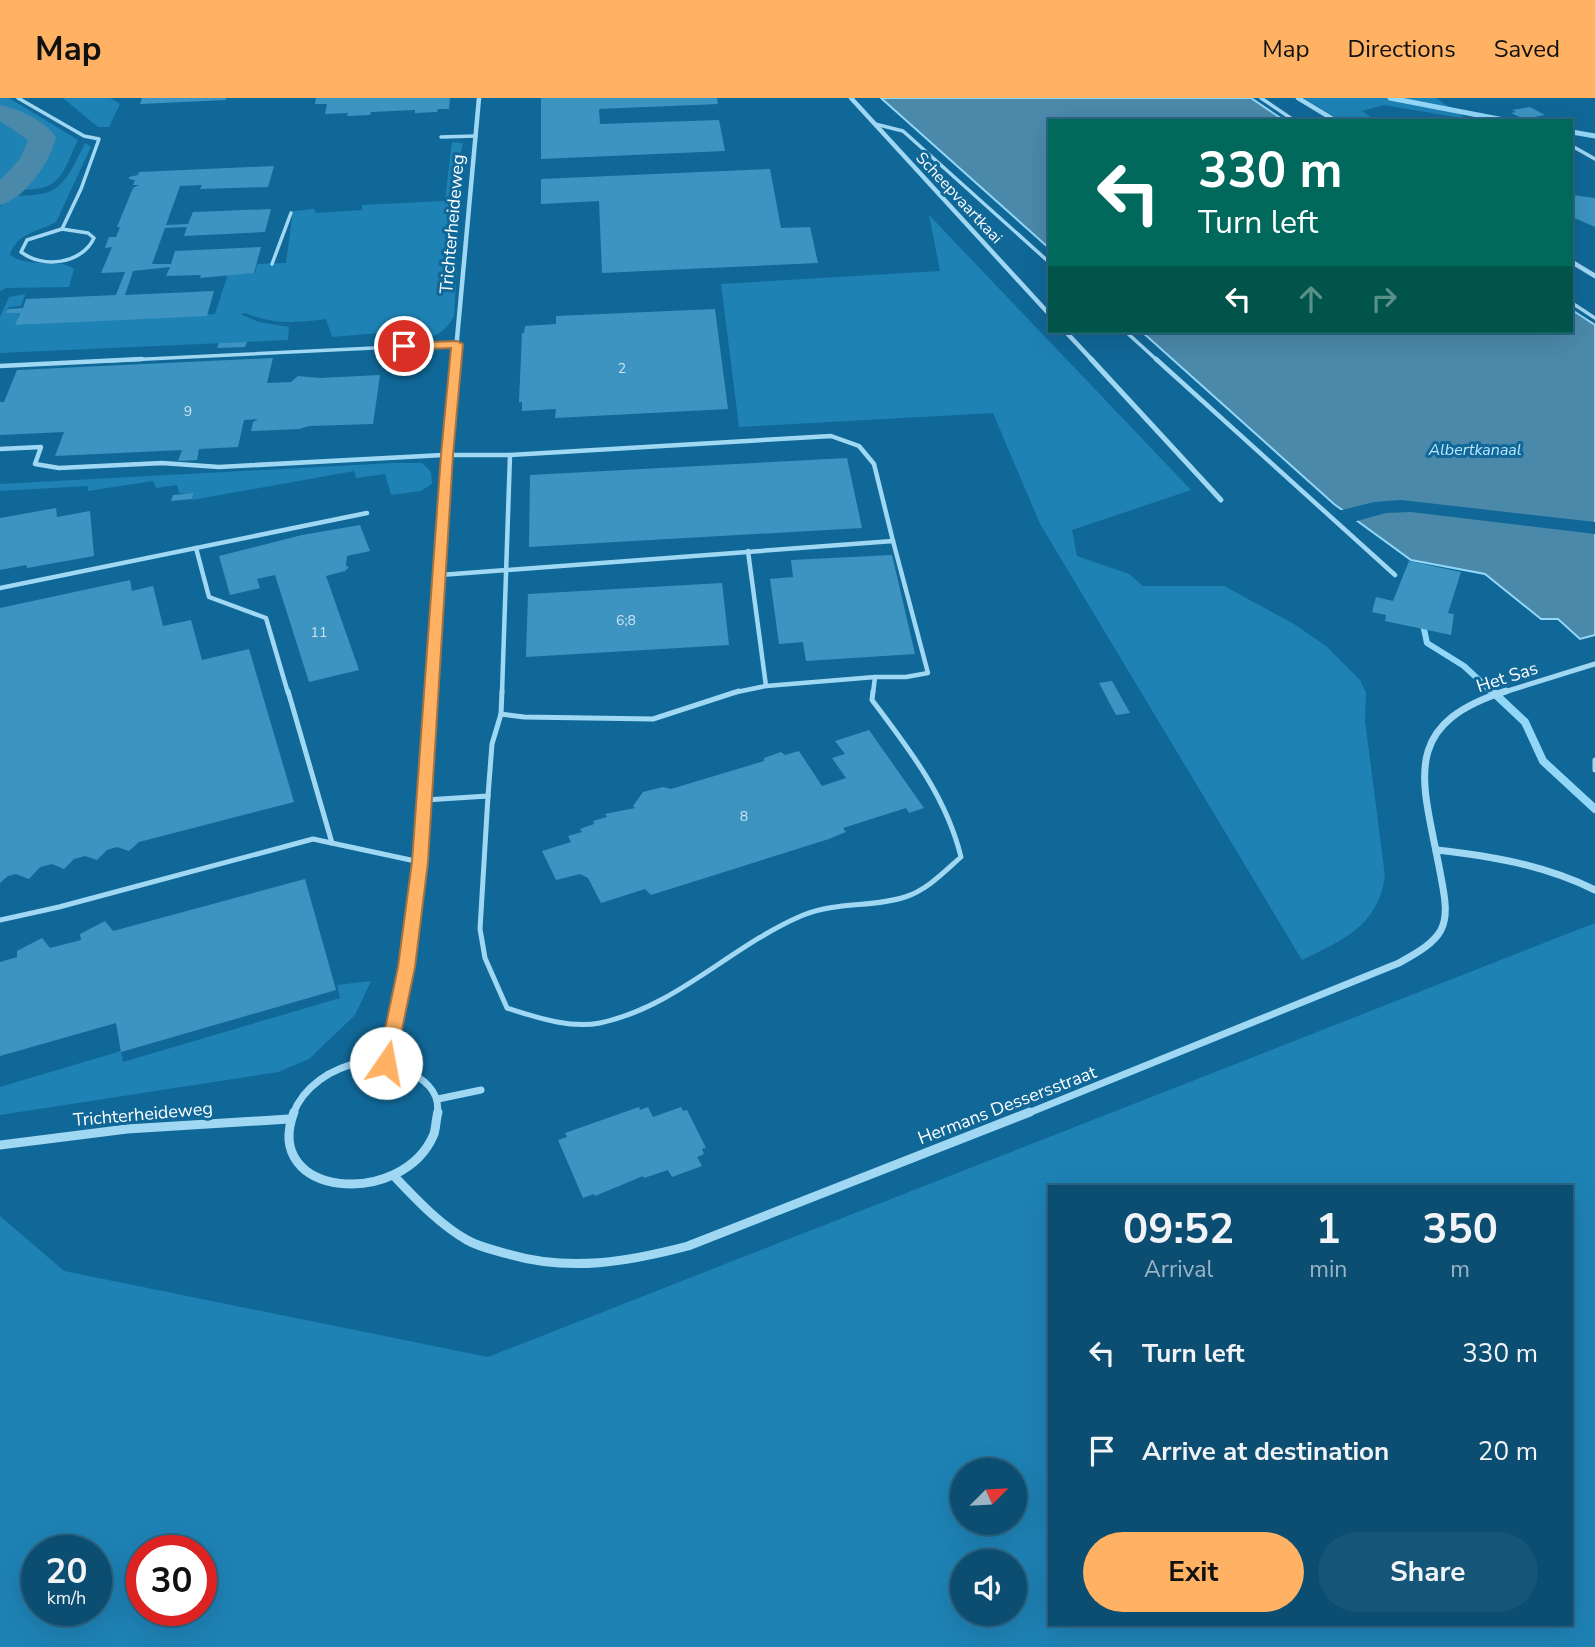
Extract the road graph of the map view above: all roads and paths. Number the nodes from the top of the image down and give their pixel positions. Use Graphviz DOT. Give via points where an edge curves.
graph roads {
  1 [pos="18,98"];
  2 [pos="480,98"];
  3 [pos="851,98"];
  4 [pos="1261,98"];
  5 [pos="1298,98"];
  6 [pos="1292,119"];
  7 [pos="1333,119"];
  8 [pos="875,124"];
  9 [pos="476,136"];
  10 [pos="441,137"];
  11 [pos="1573,147"];
  12 [pos="1595,159"];
  13 [pos="291,213"];
  14 [pos="62,229"];
  15 [pos="1048,261"];
  16 [pos="1573,263"];
  17 [pos="272,264"];
  18 [pos="1595,276"];
  19 [pos="1573,304"];
  20 [pos="1048,313"];
  21 [pos="1595,318"];
  22 [pos="1067,333"];
  23 [pos="1127,333"];
  24 [pos="457,344"];
  25 [pos="0,366"];
  26 [pos="0,449"];
  27 [pos="447,455"];
  28 [pos="510,455"];
  29 [pos="1221,500"];
  30 [pos="367,513"];
  31 [pos="893,541"];
  32 [pos="196,548"];
  33 [pos="748,551"];
  34 [pos="507,570"];
  35 [pos="440,575"];
  36 [pos="1395,575"];
  37 [pos="0,588"];
  38 [pos="1593,664"];
  39 [pos="874,677"];
  40 [pos="766,686"];
  41 [pos="501,714"];
  42 [pos="1436,732"];
  43 [pos="1595,760"];
  44 [pos="1595,769"];
  45 [pos="488,796"];
  46 [pos="425,800"];
  47 [pos="332,843"];
  48 [pos="1436,850"];
  49 [pos="420,862"];
  50 [pos="1595,890"];
  51 [pos="0,920"];
  52 [pos="386,1063"];
  53 [pos="481,1090"];
  54 [pos="438,1099"];
  55 [pos="289,1119"];
  56 [pos="0,1145"];
  57 [pos="394,1176"];
  1 -- 14 [label="lane" via="84,136 99,139"];
  2 -- 9 [label="street, Trichterheideweg"];
  3 -- 8 [label="street, Scheepvaartkaai"];
  4 -- 6 [label="lane"];
  5 -- 7 [label="street"];
  8 -- 15 [label="lane" via="903,131"];
  8 -- 20 [label="street, Scheepvaartkaai"];
  9 -- 10 [label="lane"];
  9 -- 24 [label="street, Trichterheideweg"];
  11 -- 12 [label="lane"];
  13 -- 17 [label="lane"];
  14 -- 14 [label="lane" via="88,233 94,238 92,245 58,261 34,260 21,252 27,240"];
  16 -- 18 [label="street"];
  19 -- 21 [label="lane"];
  22 -- 29 [label="street"];
  23 -- 36 [label="lane"];
  24 -- 25 [label="lane"];
  24 -- 27 [label="street, Trichterheideweg"];
  26 -- 27 [label="lane" via="41,447 35,464 59,468 162,463 219,467"];
  27 -- 28 [label="lane"];
  27 -- 35 [label="street, Trichterheideweg"];
  28 -- 31 [label="lane" via="831,436 859,446 874,464"];
  28 -- 34 [label="lane"];
  30 -- 32 [label="lane"];
  31 -- 33 [label="lane"];
  31 -- 39 [label="lane" via="928,673"];
  32 -- 37 [label="lane"];
  32 -- 47 [label="lane" via="209,597 266,618"];
  33 -- 34 [label="lane"];
  33 -- 40 [label="lane"];
  34 -- 35 [label="lane"];
  34 -- 41 [label="lane"];
  35 -- 46 [label="street, Trichterheideweg"];
  38 -- 42 [label="street, Het Sas" via="1478,699"];
  39 -- 40 [label="lane"];
  39 -- 45 [label="lane" via="872,700 941,800 956,831 961,858 904,898 847,903 803,915 761,934 637,1013 598,1024 565,1023 506,1008 485,958 480,929"];
  40 -- 41 [label="lane" via="653,719"];
  41 -- 45 [label="lane" via="492,744"];
  42 -- 48 [label="street, Hermans Dessersstraat" via="1425,755 1424,782"];
  43 -- 44 [label="lane"];
  45 -- 46 [label="lane"];
  46 -- 49 [label="street, Trichterheideweg"];
  47 -- 49 [label="lane"];
  47 -- 51 [label="lane" via="313,839"];
  48 -- 50 [label="street" via="1544,868"];
  48 -- 57 [label="street, Hermans Dessersstraat" via="1446,906 1441,930 1423,949 1399,963 688,1246 631,1262 573,1267 520,1258 469,1241 425,1208"];
  49 -- 52 [label="street, Trichterheideweg" via="406,967"];
  52 -- 54 [label="street" via="410,1069 427,1082"];
  52 -- 55 [label="street" via="362,1063 317,1082"];
  53 -- 54 [label="street"];
  54 -- 57 [label="street" via="439,1120 432,1141 416,1161"];
  55 -- 56 [label="street, Trichterheideweg" via="127,1129"];
  55 -- 57 [label="street" via="287,1141 295,1162 313,1177 338,1185 366,1185"];
}
